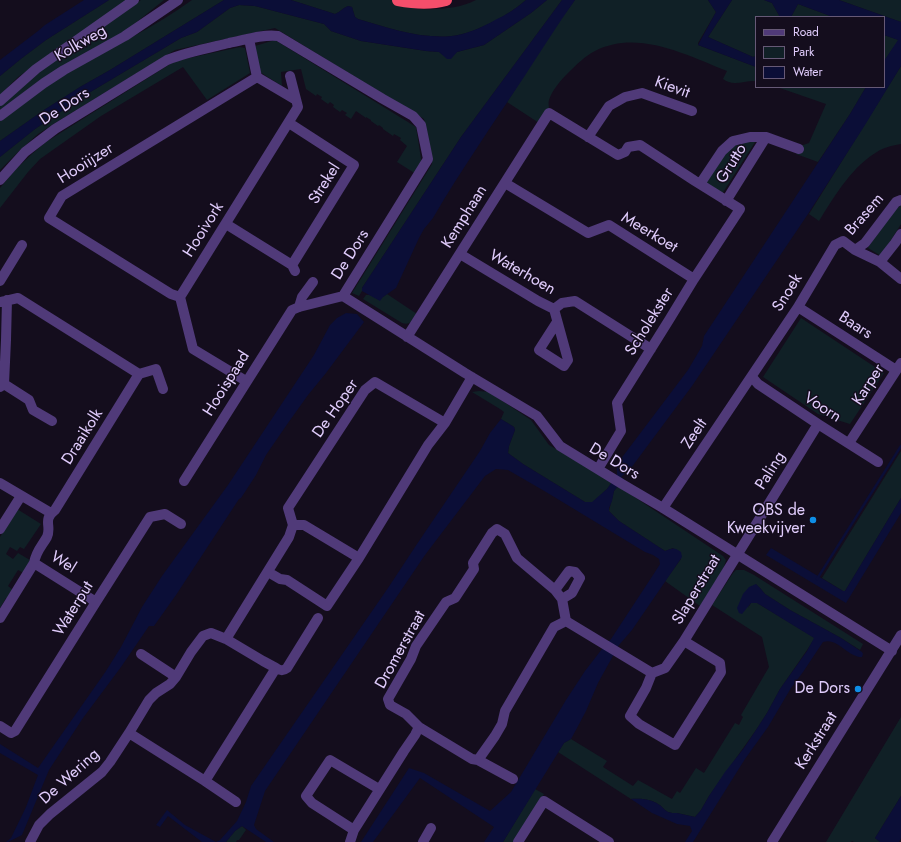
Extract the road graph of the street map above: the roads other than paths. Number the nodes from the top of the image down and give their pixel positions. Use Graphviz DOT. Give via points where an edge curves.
graph roads {
  1 [pos="134,0"];
  2 [pos="178,0"];
  3 [pos="398,0"];
  4 [pos="446,0"];
  5 [pos="249,39"];
  6 [pos="290,76"];
  7 [pos="257,77"];
  8 [pos="296,100"];
  9 [pos="0,101"];
  10 [pos="692,111"];
  11 [pos="0,116"];
  12 [pos="289,123"];
  13 [pos="588,137"];
  14 [pos="766,137"];
  15 [pos="799,149"];
  16 [pos="0,180"];
  17 [pos="505,183"];
  18 [pos="700,184"];
  19 [pos="901,200"];
  20 [pos="726,201"];
  21 [pos="226,224"];
  22 [pos="901,234"];
  23 [pos="22,245"];
  24 [pos="855,250"];
  25 [pos="460,254"];
  26 [pos="880,262"];
  27 [pos="694,279"];
  28 [pos="901,279"];
  29 [pos="0,281"];
  30 [pos="313,282"];
  31 [pos="343,296"];
  32 [pos="180,297"];
  33 [pos="3,301"];
  34 [pos="299,306"];
  35 [pos="798,307"];
  36 [pos="554,309"];
  37 [pos="557,322"];
  38 [pos="407,337"];
  39 [pos="651,349"];
  40 [pos="899,367"];
  41 [pos="139,374"];
  42 [pos="472,377"];
  43 [pos="752,377"];
  44 [pos="246,381"];
  45 [pos="2,385"];
  46 [pos="163,389"];
  47 [pos="52,421"];
  48 [pos="444,423"];
  49 [pos="818,424"];
  50 [pos="849,443"];
  51 [pos="878,462"];
  52 [pos="598,469"];
  53 [pos="184,481"];
  54 [pos="0,483"];
  55 [pos="21,496"];
  56 [pos="663,508"];
  57 [pos="51,513"];
  58 [pos="180,524"];
  59 [pos="293,525"];
  60 [pos="0,529"];
  61 [pos="737,555"];
  62 [pos="359,558"];
  63 [pos="34,563"];
  64 [pos="268,572"];
  65 [pos="555,590"];
  66 [pos="562,598"];
  67 [pos="96,602"];
  68 [pos="0,618"];
  69 [pos="318,618"];
  70 [pos="566,621"];
  71 [pos="901,635"];
  72 [pos="226,639"];
  73 [pos="684,641"];
  74 [pos="892,651"];
  75 [pos="141,654"];
  76 [pos="276,668"];
  77 [pos="652,673"];
  78 [pos="176,677"];
  79 [pos="0,726"];
  80 [pos="418,727"];
  81 [pos="129,733"];
  82 [pos="478,760"];
  83 [pos="513,779"];
  84 [pos="205,781"];
  85 [pos="380,789"];
  86 [pos="236,802"];
  87 [pos="431,828"];
  88 [pos="354,830"];
  89 [pos="30,842"];
  90 [pos="350,842"];
  91 [pos="423,842"];
  92 [pos="518,842"];
  93 [pos="609,842"];
  94 [pos="772,842"];
  1 -- 9 [label="street, Kolkweg" via="36,69"];
  2 -- 11 [label="street, Kolkweg" via="125,36 44,83"];
  3 -- 4 [label="highway" via="424,3"];
  5 -- 7 [label="street"];
  5 -- 16 [label="street, De Dors" via="182,54 167,60 55,129 25,152"];
  5 -- 31 [label="street, De Dors" via="278,36 413,116 421,125 428,159"];
  6 -- 8 [label="street, Hooivork"];
  7 -- 8 [label="street"];
  7 -- 32 [label="street, Hooiijzer" via="62,196 49,218 171,294"];
  8 -- 12 [label="street, Hooivork" via="298,107"];
  10 -- 13 [label="street, Kievit" via="642,93 624,97 610,106"];
  12 -- 21 [label="street, Hooivork"];
  12 -- 21 [label="street, Strekel" via="354,164 293,268"];
  13 -- 17 [label="street, Kemphaan" via="549,113"];
  13 -- 18 [label="street, Grutto" via="618,155 625,152 628,147 640,145"];
  14 -- 15 [label="street, Grutto"];
  14 -- 18 [label="street, Grutto" via="733,141 722,151"];
  14 -- 20 [label="street, Grutto"];
  17 -- 25 [label="street, Kemphaan"];
  17 -- 27 [label="street, Meerkoet" via="588,234 609,225"];
  18 -- 20 [label="street, Grutto"];
  19 -- 24 [label="street, Brasem" via="896,202 865,242"];
  20 -- 27 [label="street, Scholekster" via="740,209"];
  21 -- 32 [label="street, Hooivork"];
  22 -- 26 [label="street"];
  23 -- 29 [label="street"];
  24 -- 26 [label="street, Brasem"];
  24 -- 35 [label="street, Snoek" via="843,241 835,246"];
  25 -- 36 [label="street, Waterhoen"];
  25 -- 38 [label="street, Kemphaan"];
  26 -- 28 [label="street, Brasem"];
  27 -- 39 [label="street, Scholekster"];
  30 -- 34 [label="street, Hooispaad"];
  31 -- 34 [label="street"];
  31 -- 38 [label="street, De Dors"];
  32 -- 44 [label="street" via="193,349"];
  33 -- 41 [label="street" via="18,298"];
  33 -- 45 [label="street" via="6,340"];
  34 -- 44 [label="street, Hooispaad" via="292,310"];
  35 -- 40 [label="street, Baars"];
  35 -- 43 [label="street, Snoek"];
  36 -- 37 [label="street"];
  36 -- 39 [label="street, Waterhoen" via="562,303 575,301"];
  38 -- 42 [label="street, De Dors"];
  39 -- 52 [label="street, Scholekster" via="617,403 621,431"];
  40 -- 50 [label="street, Karper"];
  41 -- 46 [label="street" via="156,369"];
  41 -- 57 [label="street, Draaikolk"];
  42 -- 48 [label="street"];
  42 -- 52 [label="street, De Dors" via="537,416 560,446"];
  43 -- 49 [label="street, Voorn" via="758,384"];
  43 -- 56 [label="street, Zeelt"];
  44 -- 53 [label="street, Hooispaad"];
  45 -- 47 [label="street" via="29,400 33,410"];
  48 -- 59 [label="street, De Hoper" via="375,382 365,390 288,508"];
  48 -- 62 [label="street"];
  49 -- 50 [label="street, Voorn"];
  49 -- 61 [label="street, Paling"];
  50 -- 51 [label="street, Voorn"];
  52 -- 56 [label="street, De Dors"];
  54 -- 55 [label="street"];
  55 -- 57 [label="street"];
  55 -- 60 [label="street"];
  56 -- 61 [label="street, De Dors"];
  57 -- 63 [label="street, Draaikolk" via="48,518 48,535 35,556"];
  58 -- 67 [label="street, Waterput" via="165,514 150,517"];
  59 -- 62 [label="street" via="304,525"];
  59 -- 64 [label="street" via="290,537"];
  61 -- 73 [label="street, Slaperstraat"];
  61 -- 74 [label="street, De Dors"];
  62 -- 64 [label="street" via="327,606 287,580"];
  63 -- 67 [label="street, Wel"];
  63 -- 68 [label="street, Draaikolk"];
  64 -- 72 [label="street"];
  65 -- 66 [label="street, Dromerstraat"];
  65 -- 66 [label="street" via="570,571 575,572 580,578 572,593"];
  65 -- 80 [label="street, Dromerstraat" via="517,558 505,534 497,529 492,533 473,563 474,570 455,598 446,602 416,646 388,699 390,705 406,714"];
  66 -- 70 [label="street"];
  67 -- 79 [label="street, Waterput" via="15,731 11,733"];
  69 -- 76 [label="street" via="287,668 284,671"];
  70 -- 77 [label="street"];
  70 -- 82 [label="street" via="554,627 504,711 502,724"];
  71 -- 74 [label="street, Kerkstraat"];
  72 -- 76 [label="street, De Wering"];
  72 -- 78 [label="street, De Wering" via="211,633 203,636"];
  73 -- 77 [label="street, Slaperstraat" via="665,668"];
  73 -- 77 [label="street, Slaperstraat" via="720,663 721,672 675,746 630,716"];
  74 -- 94 [label="street, Kerkstraat"];
  75 -- 78 [label="street"];
  76 -- 84 [label="street"];
  78 -- 81 [label="street, De Wering" via="149,700"];
  80 -- 82 [label="street, Dromerstraat" via="472,760"];
  80 -- 85 [label="street"];
  81 -- 84 [label="street"];
  81 -- 89 [label="street, De Wering" via="102,772 40,825"];
  82 -- 83 [label="street, Dromerstraat"];
  84 -- 86 [label="street"];
  85 -- 88 [label="street"];
  85 -- 88 [label="street" via="330,760 306,796 312,803"];
  87 -- 91 [label="street"];
  88 -- 90 [label="street"];
  92 -- 93 [label="street" via="544,801"];
}
